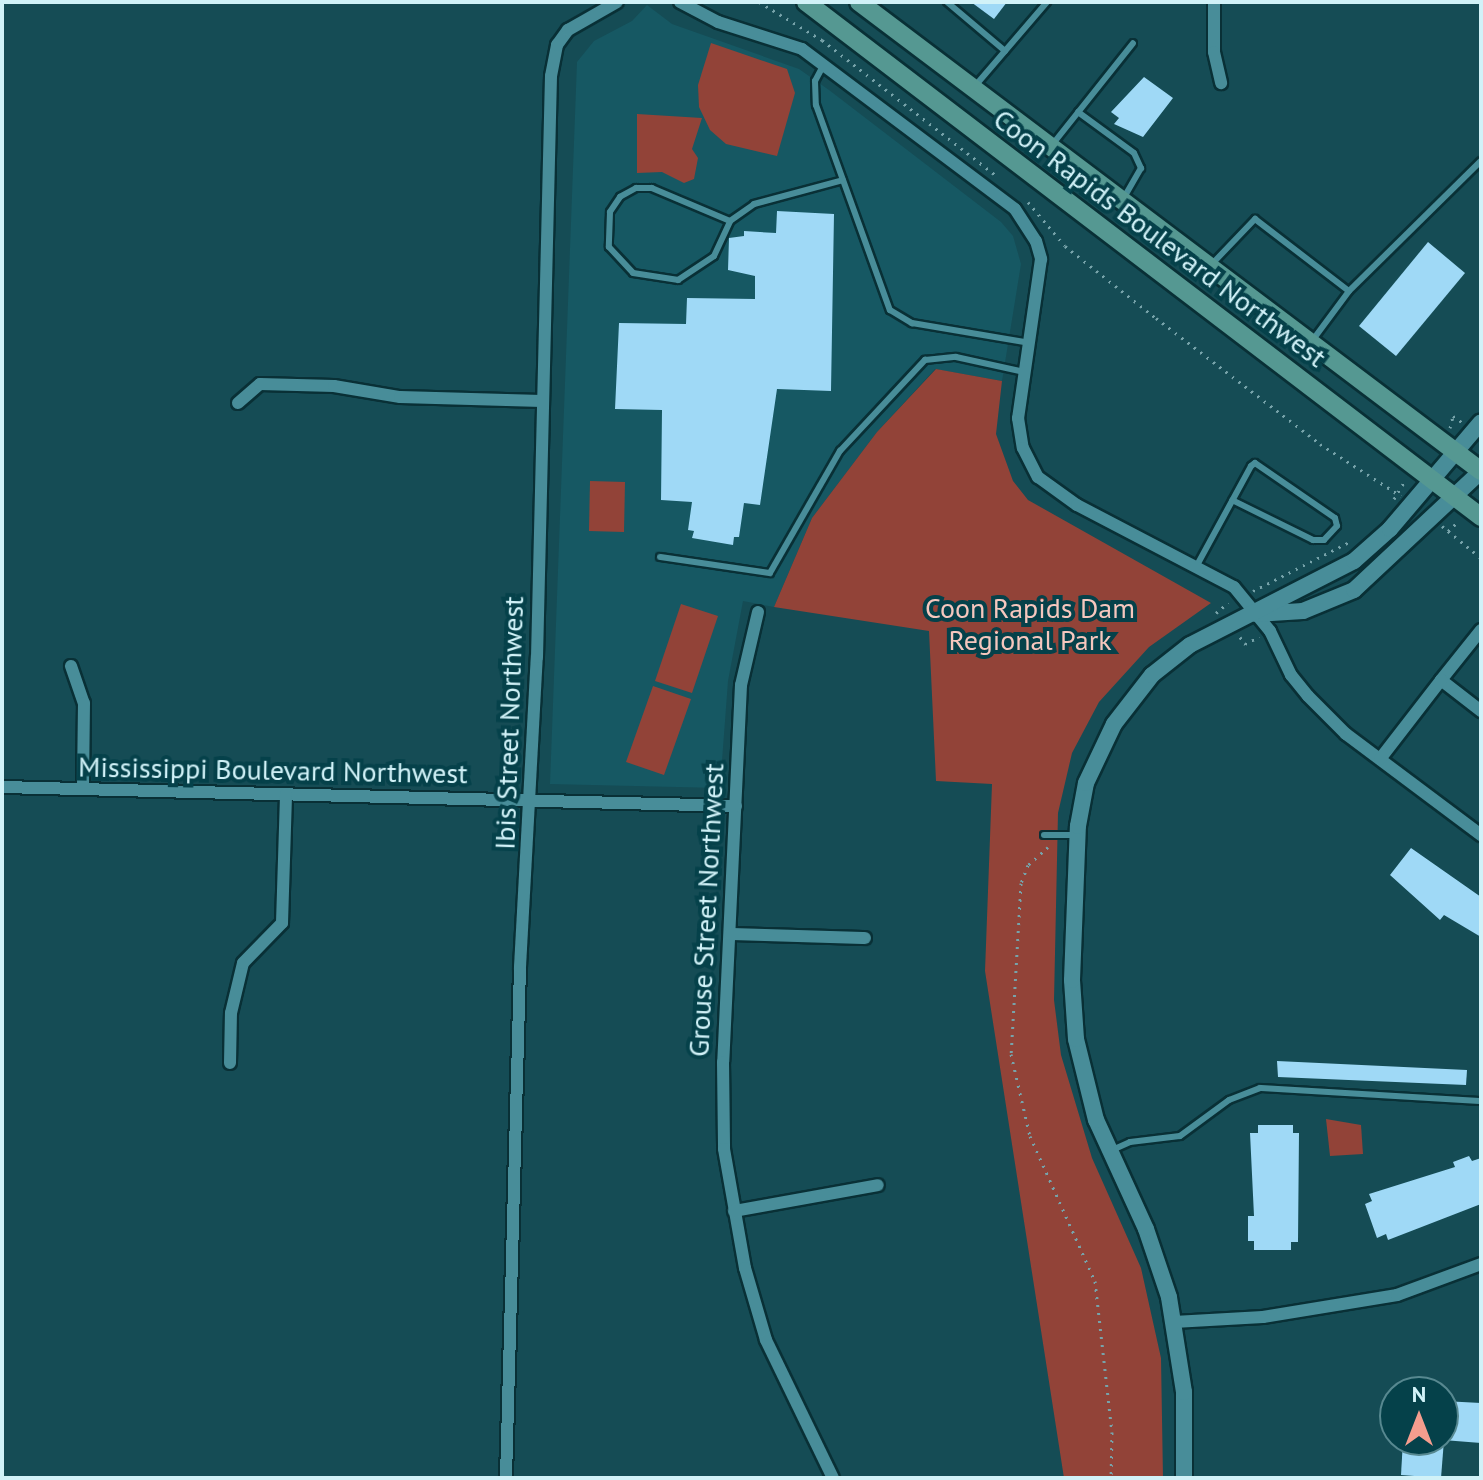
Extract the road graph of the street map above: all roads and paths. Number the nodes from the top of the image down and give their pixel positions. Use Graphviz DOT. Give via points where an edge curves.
graph roads {
  1 [pos="617,2"];
  2 [pos="680,2"];
  3 [pos="759,2"];
  4 [pos="806,2"];
  5 [pos="859,2"];
  6 [pos="947,2"];
  7 [pos="1047,2"];
  8 [pos="1214,2"];
  9 [pos="1133,43"];
  10 [pos="1005,51"];
  11 [pos="825,64"];
  12 [pos="1221,83"];
  13 [pos="973,89"];
  14 [pos="1078,112"];
  15 [pos="1050,147"];
  16 [pos="1481,161"];
  17 [pos="843,180"];
  18 [pos="1009,185"];
  19 [pos="1018,192"];
  20 [pos="1122,202"];
  21 [pos="730,221"];
  22 [pos="1209,268"];
  23 [pos="1349,291"];
  24 [pos="1030,343"];
  25 [pos="1310,343"];
  26 [pos="1024,372"];
  27 [pos="542,401"];
  28 [pos="238,403"];
  29 [pos="1481,422"];
  30 [pos="1457,452"];
  31 [pos="1481,471"];
  32 [pos="1431,479"];
  33 [pos="1395,490"];
  34 [pos="1455,497"];
  35 [pos="1232,500"];
  36 [pos="1481,517"];
  37 [pos="1448,531"];
  38 [pos="660,557"];
  39 [pos="1481,558"];
  40 [pos="1196,567"];
  41 [pos="758,612"];
  42 [pos="1255,614"];
  43 [pos="1481,630"];
  44 [pos="71,666"];
  45 [pos="1441,680"];
  46 [pos="1481,711"];
  47 [pos="1380,759"];
  48 [pos="2,787"];
  49 [pos="83,789"];
  50 [pos="286,794"];
  51 [pos="531,800"];
  52 [pos="736,806"];
  53 [pos="1044,835"];
  54 [pos="1078,835"];
  55 [pos="1481,835"];
  56 [pos="730,934"];
  57 [pos="865,938"];
  58 [pos="230,1063"];
  59 [pos="1481,1101"];
  60 [pos="1109,1151"];
  61 [pos="878,1185"];
  62 [pos="734,1211"];
  63 [pos="1481,1264"];
  64 [pos="1174,1322"];
  65 [pos="506,1478"];
  66 [pos="833,1478"];
  67 [pos="1184,1478"];
  1 -- 27 [label="street, Ibis Street Northwest" via="568,30 552,57"];
  2 -- 11 [label="street" via="718,22 778,37"];
  3 -- 18 [label="path" via="822,40"];
  4 -- 32 [label="main road, Coon Rapids Boulevard Northwest"];
  5 -- 13 [label="main road, Coon Rapids Boulevard Northwest"];
  6 -- 10 [label="lane"];
  7 -- 10 [label="lane"];
  8 -- 12 [label="street" via="1214,52"];
  9 -- 14 [label="lane"];
  10 -- 13 [label="lane"];
  11 -- 17 [label="lane" via="815,81 816,105"];
  11 -- 24 [label="street" via="1015,209 1027,224 1041,259"];
  13 -- 15 [label="main road, Coon Rapids Boulevard Northwest"];
  14 -- 15 [label="lane"];
  14 -- 20 [label="lane" via="1134,153 1141,168"];
  15 -- 20 [label="main road, Coon Rapids Boulevard Northwest"];
  16 -- 23 [label="lane"];
  17 -- 21 [label="lane" via="754,204"];
  17 -- 24 [label="lane" via="886,301 897,318"];
  19 -- 33 [label="path" via="1065,246 1144,309 1320,444"];
  20 -- 22 [label="main road, Coon Rapids Boulevard Northwest"];
  21 -- 21 [label="lane" via="714,256 678,280 633,273 609,247 610,212 620,197 636,188 652,188"];
  22 -- 23 [label="lane" via="1255,219"];
  22 -- 25 [label="main road, Coon Rapids Boulevard Northwest"];
  23 -- 25 [label="lane"];
  24 -- 26 [label="street"];
  25 -- 30 [label="main road, Coon Rapids Boulevard Northwest"];
  26 -- 38 [label="lane" via="956,357 925,360 840,451 770,573"];
  26 -- 40 [label="street" via="1019,430 1038,477 1077,505"];
  27 -- 28 [label="street" via="400,397 334,386 260,384"];
  27 -- 51 [label="street, Ibis Street Northwest"];
  29 -- 30 [label="street"];
  30 -- 31 [label="main road, Coon Rapids Boulevard Northwest"];
  30 -- 32 [label="street"];
  31 -- 34 [label="street"];
  32 -- 34 [label="main road, Coon Rapids Boulevard Northwest"];
  32 -- 42 [label="street" via="1354,561"];
  34 -- 36 [label="main road, Coon Rapids Boulevard Northwest"];
  34 -- 42 [label="street" via="1354,590 1303,611"];
  35 -- 35 [label="lane" via="1251,466 1262,464 1335,518 1337,526 1324,540 1313,540"];
  35 -- 40 [label="lane"];
  37 -- 39 [label="path"];
  40 -- 42 [label="street" via="1234,587"];
  41 -- 52 [label="street, Grouse Street Northwest" via="741,685"];
  42 -- 47 [label="street" via="1308,696"];
  42 -- 54 [label="street" via="1183,650 1140,686 1114,724 1086,783"];
  43 -- 45 [label="street"];
  44 -- 49 [label="street" via="84,703"];
  45 -- 46 [label="street"];
  45 -- 47 [label="street"];
  47 -- 55 [label="street"];
  48 -- 49 [label="street, Mississippi Boulevard Northwest"];
  49 -- 50 [label="street, Mississippi Boulevard Northwest"];
  50 -- 51 [label="street, Mississippi Boulevard Northwest"];
  50 -- 58 [label="street" via="282,923 243,963 231,1013"];
  51 -- 52 [label="street, Mississippi Boulevard Northwest"];
  51 -- 65 [label="street, Ibis Street Northwest" via="520,983"];
  52 -- 56 [label="street, Grouse Street Northwest"];
  53 -- 54 [label="lane"];
  54 -- 60 [label="street" via="1074,1023 1083,1076"];
  56 -- 57 [label="street"];
  56 -- 62 [label="street, Grouse Street Northwest" via="722,1100"];
  59 -- 60 [label="lane" via="1260,1088 1229,1100 1180,1136 1130,1142"];
  60 -- 64 [label="street" via="1152,1244"];
  61 -- 62 [label="street"];
  62 -- 66 [label="street, Grouse Street Northwest" via="766,1340"];
  63 -- 64 [label="street" via="1397,1295 1263,1317"];
  64 -- 67 [label="street" via="1184,1392"];
}
